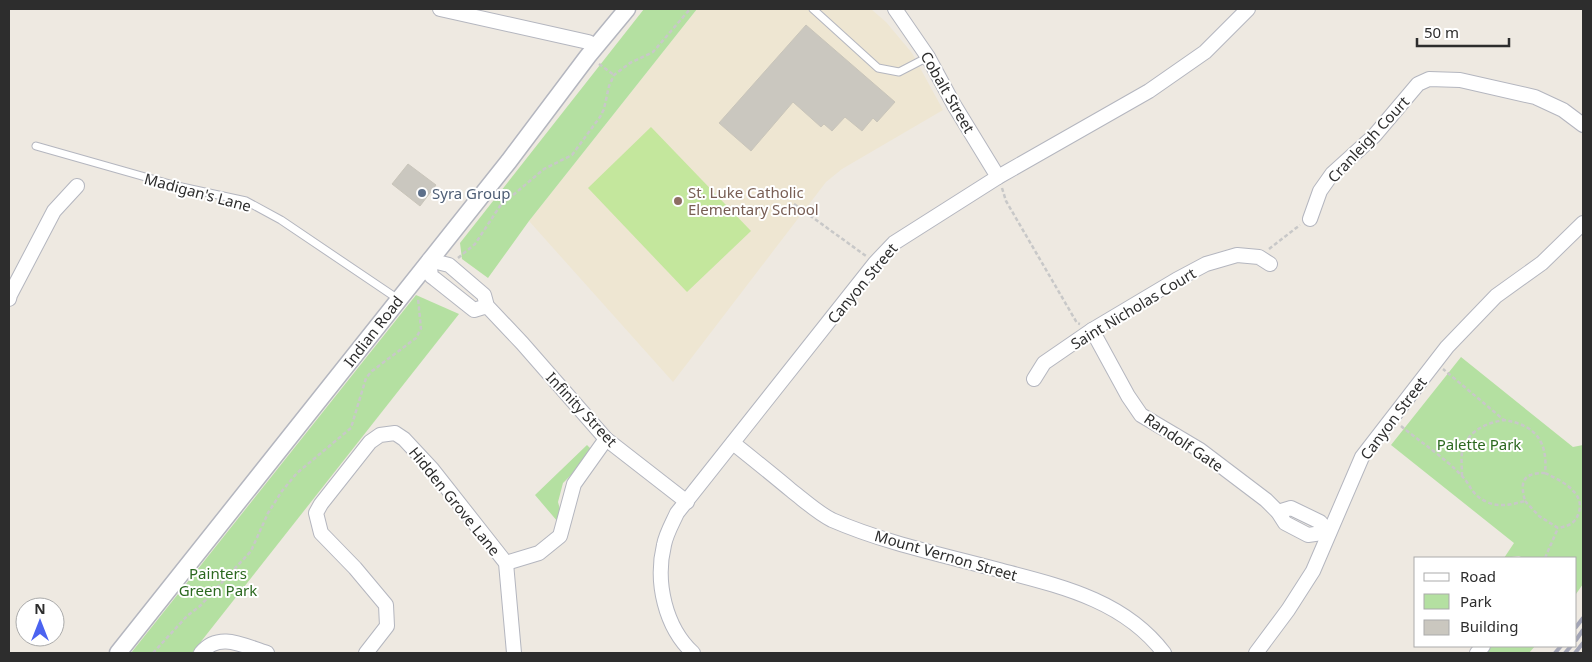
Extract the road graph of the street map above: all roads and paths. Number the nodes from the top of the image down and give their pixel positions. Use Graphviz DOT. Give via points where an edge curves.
graph roads {
  1 [pos="440,9"];
  2 [pos="626,9"];
  3 [pos="690,9"];
  4 [pos="813,9"];
  5 [pos="895,9"];
  6 [pos="1248,9"];
  7 [pos="592,51"];
  8 [pos="928,57"];
  9 [pos="614,75"];
  10 [pos="1583,125"];
  11 [pos="36,146"];
  12 [pos="998,178"];
  13 [pos="77,186"];
  14 [pos="794,204"];
  15 [pos="1310,218"];
  16 [pos="1583,223"];
  17 [pos="430,260"];
  18 [pos="1265,261"];
  19 [pos="875,263"];
  20 [pos="449,265"];
  21 [pos="418,294"];
  22 [pos="9,299"];
  23 [pos="398,299"];
  24 [pos="487,306"];
  25 [pos="1092,330"];
  26 [pos="1435,363"];
  27 [pos="1034,379"];
  28 [pos="1392,419"];
  29 [pos="1504,420"];
  30 [pos="606,439"];
  31 [pos="733,443"];
  32 [pos="1545,473"];
  33 [pos="1462,476"];
  34 [pos="1583,496"];
  35 [pos="1579,498"];
  36 [pos="1525,501"];
  37 [pos="687,502"];
  38 [pos="1558,528"];
  39 [pos="1329,532"];
  40 [pos="1545,557"];
  41 [pos="506,563"];
  42 [pos="118,653"];
  43 [pos="153,653"];
  44 [pos="201,653"];
  45 [pos="267,653"];
  46 [pos="366,653"];
  47 [pos="514,653"];
  48 [pos="693,653"];
  49 [pos="1164,653"];
  50 [pos="1256,653"];
  1 -- 7 [label="street" via="588,42"];
  2 -- 7 [label="street, Indian Road"];
  3 -- 9 [label="path" via="653,52"];
  4 -- 8 [label="lane" via="878,68 898,72"];
  5 -- 8 [label="street, Cobalt Street"];
  6 -- 12 [label="street, Canyon Street" via="1204,52 1149,91"];
  7 -- 9 [label="path"];
  7 -- 17 [label="street, Indian Road"];
  8 -- 12 [label="street, Cobalt Street"];
  9 -- 20 [label="path" via="600,117 572,155 544,169 500,206 475,244"];
  10 -- 15 [label="street, Cranleigh Court" via="1535,97 1460,80 1429,79 1418,84 1374,136 1332,174 1320,191"];
  11 -- 23 [label="lane, Madigan's Lane" via="176,186 246,201 281,220"];
  12 -- 19 [label="street, Canyon Street" via="894,244"];
  12 -- 25 [label="path" via="1006,201 1077,323"];
  13 -- 22 [label="street" via="54,211"];
  14 -- 19 [label="path"];
  15 -- 18 [label="path" via="1290,232"];
  16 -- 26 [label="street, Canyon Street" via="1542,263 1496,296"];
  17 -- 20 [label="street, Infinity Street"];
  17 -- 23 [label="street, Indian Road"];
  17 -- 24 [label="street" via="431,276 474,310"];
  18 -- 25 [label="street, Saint Nicholas Court" via="1237,255 1206,264"];
  19 -- 31 [label="street, Canyon Street"];
  20 -- 24 [label="street, Infinity Street" via="484,295"];
  21 -- 43 [label="path" via="421,329 416,338 366,378 351,428 297,473 268,513 251,550"];
  23 -- 42 [label="street, Indian Road"];
  24 -- 30 [label="street, Infinity Street"];
  25 -- 27 [label="street, Saint Nicholas Court" via="1044,363"];
  25 -- 39 [label="street, Randolf Gate" via="1141,414 1200,450 1278,512 1291,508 1320,522"];
  26 -- 28 [label="street, Canyon Street"];
  26 -- 29 [label="path"];
  28 -- 33 [label="path"];
  28 -- 39 [label="street, Canyon Street" via="1362,457"];
  29 -- 32 [label="path" via="1527,426 1536,434 1546,458"];
  29 -- 33 [label="path" via="1477,428 1462,451"];
  30 -- 37 [label="street, Infinity Street"];
  30 -- 41 [label="street, Hidden Grove Lane" via="574,484 560,536 539,553"];
  31 -- 37 [label="street, Canyon Street"];
  31 -- 49 [label="street, Mount Vernon Street" via="830,519 881,538 1065,587 1131,619"];
  32 -- 35 [label="path" via="1565,483"];
  32 -- 36 [label="path" via="1534,473 1526,478 1522,486"];
  33 -- 36 [label="path" via="1472,492 1489,503 1503,506"];
  34 -- 35 [label="path"];
  35 -- 38 [label="path" via="1577,518 1570,525"];
  36 -- 38 [label="path" via="1538,516"];
  37 -- 48 [label="street, Canyon Street" via="677,513 664,544 661,580 664,604 672,623"];
  38 -- 40 [label="path"];
  39 -- 50 [label="street, Canyon Street" via="1313,571"];
  41 -- 46 [label="street, Hidden Grove Lane" via="432,468 404,439 395,434 380,435 370,442 316,513 321,533 386,605 387,626"];
  41 -- 47 [label="street, Hidden Grove Lane"];
  44 -- 45 [label="street" via="208,645 222,640"];
}
